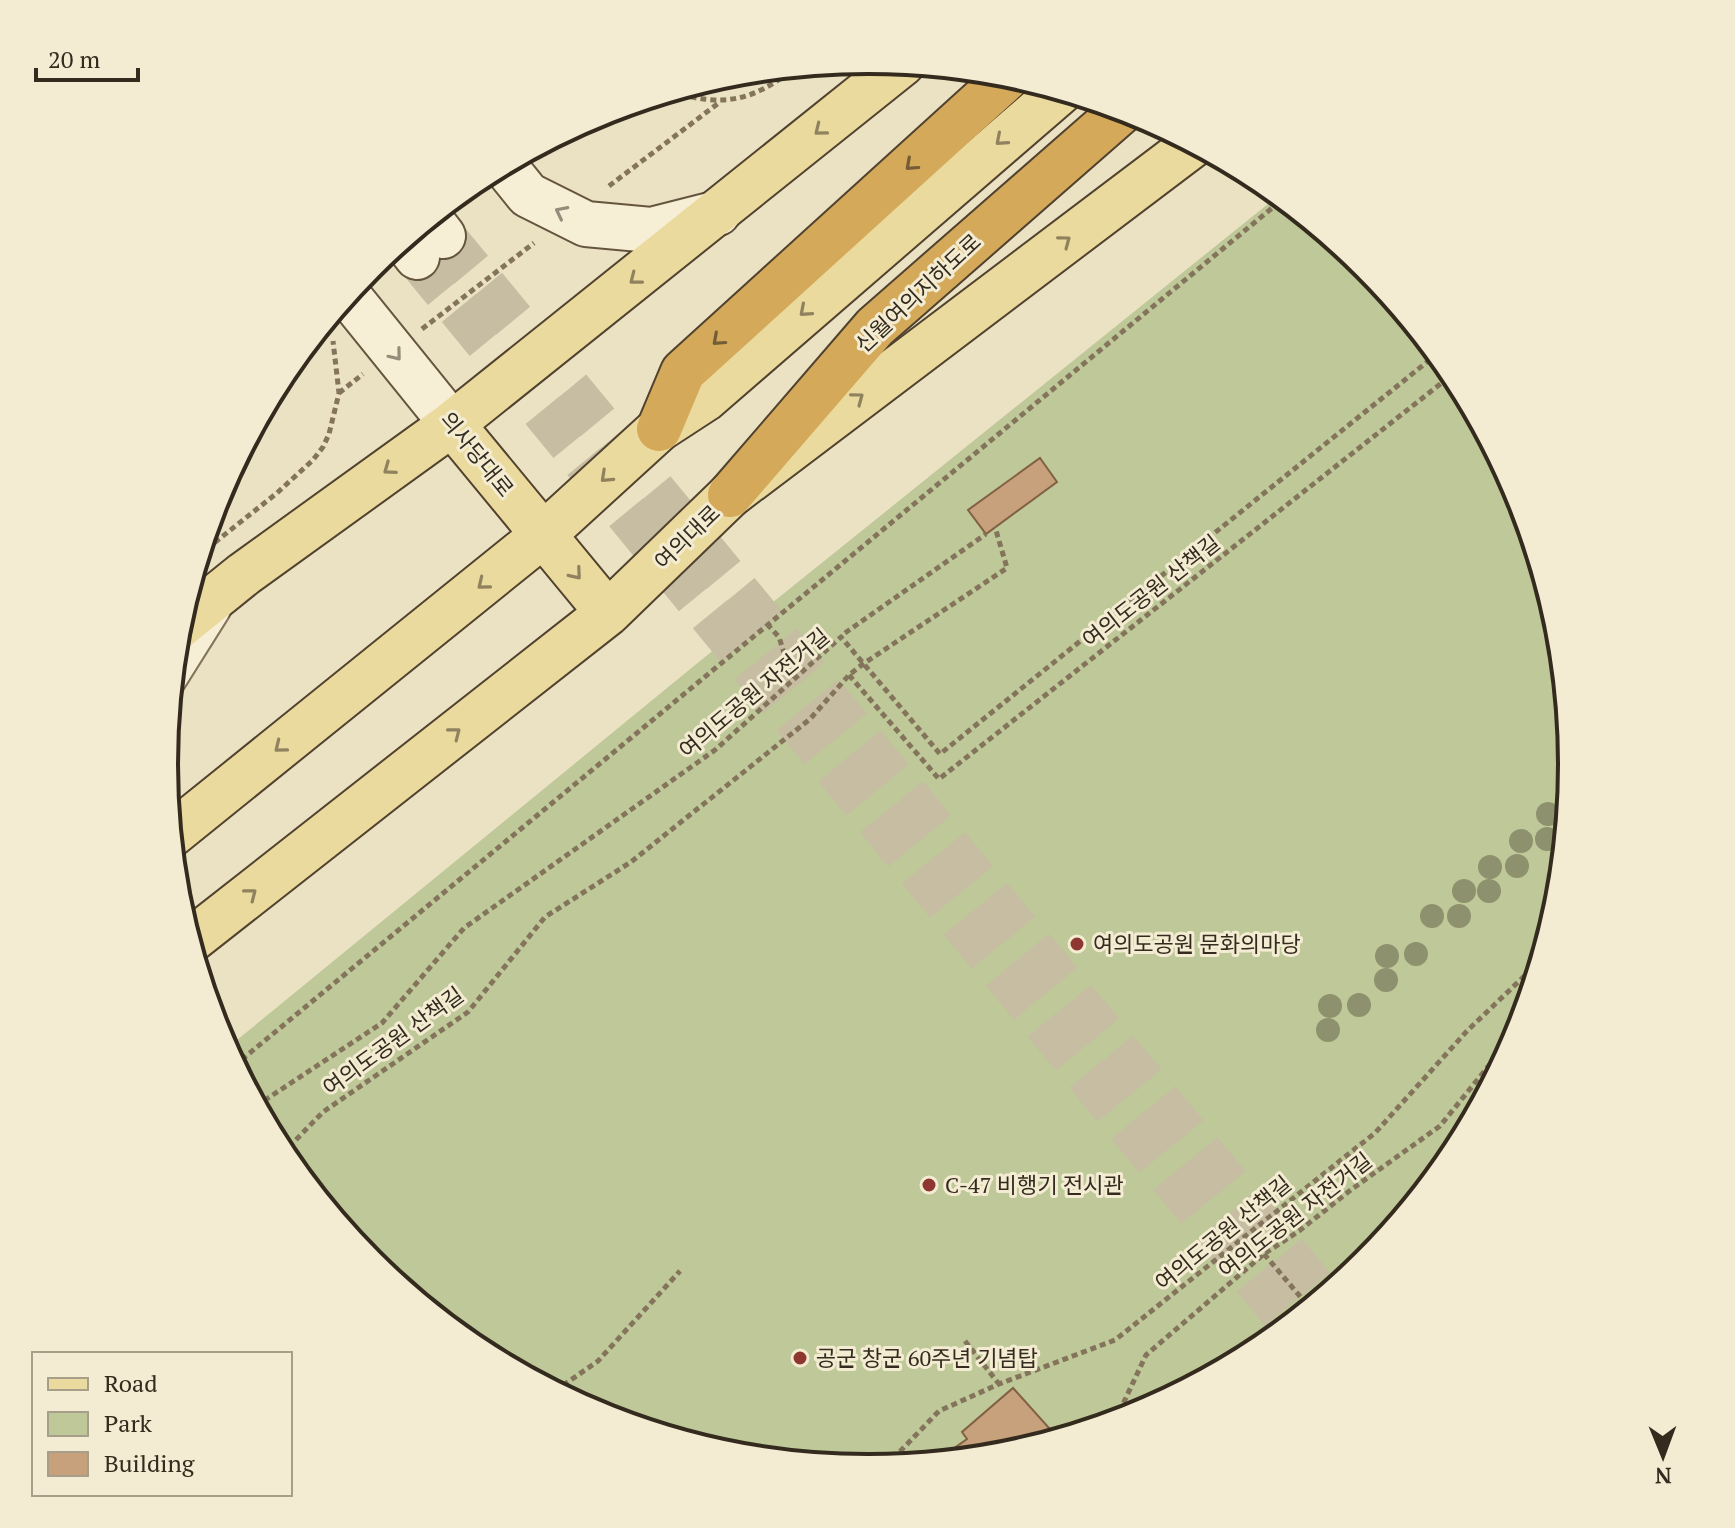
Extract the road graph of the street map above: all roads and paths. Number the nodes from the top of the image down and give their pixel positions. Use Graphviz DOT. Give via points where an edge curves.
graph roads {
  1 [pos="889,74"];
  2 [pos="780,80"];
  3 [pos="998,86"];
  4 [pos="690,98"];
  5 [pos="1051,100"];
  6 [pos="720,102"];
  7 [pos="1112,120"];
  8 [pos="1184,151"];
  9 [pos="511,174"];
  10 [pos="1274,207"];
  11 [pos="718,213"];
  12 [pos="569,216"];
  13 [pos="343,316"];
  14 [pos="336,325"];
  15 [pos="393,351"];
  16 [pos="1427,362"];
  17 [pos="1442,383"];
  18 [pos="339,393"];
  19 [pos="452,424"];
  20 [pos="659,429"];
  21 [pos="730,495"];
  22 [pos="995,527"];
  23 [pos="986,534"];
  24 [pos="543,535"];
  25 [pos="214,543"];
  26 [pos="244,574"];
  27 [pos="608,613"];
  28 [pos="194,614"];
  29 [pos="767,624"];
  30 [pos="191,627"];
  31 [pos="845,633"];
  32 [pos="863,664"];
  33 [pos="184,669"];
  34 [pos="849,675"];
  35 [pos="792,678"];
  36 [pos="181,827"];
  37 [pos="199,934"];
  38 [pos="1524,976"];
  39 [pos="244,1058"];
  40 [pos="1486,1069"];
  41 [pos="265,1100"];
  42 [pos="292,1144"];
  43 [pos="1264,1254"];
  44 [pos="680,1271"];
  45 [pos="1302,1299"];
  46 [pos="965,1341"];
  47 [pos="565,1384"];
  48 [pos="999,1384"];
  49 [pos="1123,1404"];
  50 [pos="898,1453"];
  1 -- 11 [label="main road, one-way"];
  2 -- 6 [label="path" via="746,98"];
  3 -- 20 [label="highway, one-way" via="683,372"];
  4 -- 6 [label="path"];
  5 -- 20 [label="main road, one-way" via="705,399"];
  6 -- 12 [label="path"];
  7 -- 21 [label="highway, 신월여의지하도로" via="875,327"];
  21 -- 8 [label="main road, 여의대로, one-way"];
  12 -- 9 [label="main road, one-way" via="528,195"];
  10 -- 29 [label="path"];
  11 -- 12 [label="main road" via="651,230 586,224"];
  11 -- 19 [label="main road, one-way"];
  12 -- 15 [label="path"];
  13 -- 15 [label="main road, 의사당대로"];
  14 -- 18 [label="path"];
  15 -- 18 [label="path"];
  15 -- 19 [label="main road, 의사당대로, one-way"];
  16 -- 32 [label="path, 여의도공원 자전거길" via="940,754"];
  17 -- 34 [label="path, 여의도공원 산책길" via="939,779"];
  18 -- 25 [label="path" via="329,434 313,460"];
  19 -- 24 [label="main road, 의사당대로"];
  19 -- 26 [label="main road, one-way"];
  20 -- 24 [label="main road, one-way"];
  21 -- 27 [label="main road, 여의대로"];
  22 -- 32 [label="path, 여의도공원 산책길" via="1007,568"];
  23 -- 31 [label="path, 여의도공원 자전거길"];
  24 -- 27 [label="main road, 의사당대로, one-way"];
  24 -- 36 [label="main road, one-way"];
  26 -- 28 [label="main road"];
  26 -- 30 [label="lane"];
  26 -- 33 [label="lane"];
  37 -- 27 [label="main road, 여의대로, one-way"];
  29 -- 35 [label="path" via="779,637"];
  29 -- 39 [label="path"];
  32 -- 34 [label="path, 여의도공원 산책길"];
  32 -- 35 [label="path, 여의도공원 자전거길" via="841,637"];
  34 -- 42 [label="path, 여의도공원 산책길" via="810,719 643,853 545,917 468,1012 323,1112"];
  35 -- 41 [label="path, 여의도공원 자전거길" via="715,750 464,928 382,1023"];
  38 -- 48 [label="path, 여의도공원 산책길" via="1375,1133 1115,1340"];
  40 -- 43 [label="path, 여의도공원 자전거길" via="1440,1126"];
  43 -- 45 [label="path"];
  43 -- 49 [label="path, 여의도공원 자전거길" via="1146,1355"];
  44 -- 47 [label="path" via="598,1361"];
  46 -- 48 [label="path"];
  48 -- 50 [label="path, 여의도공원 산책길" via="939,1411"];
}
